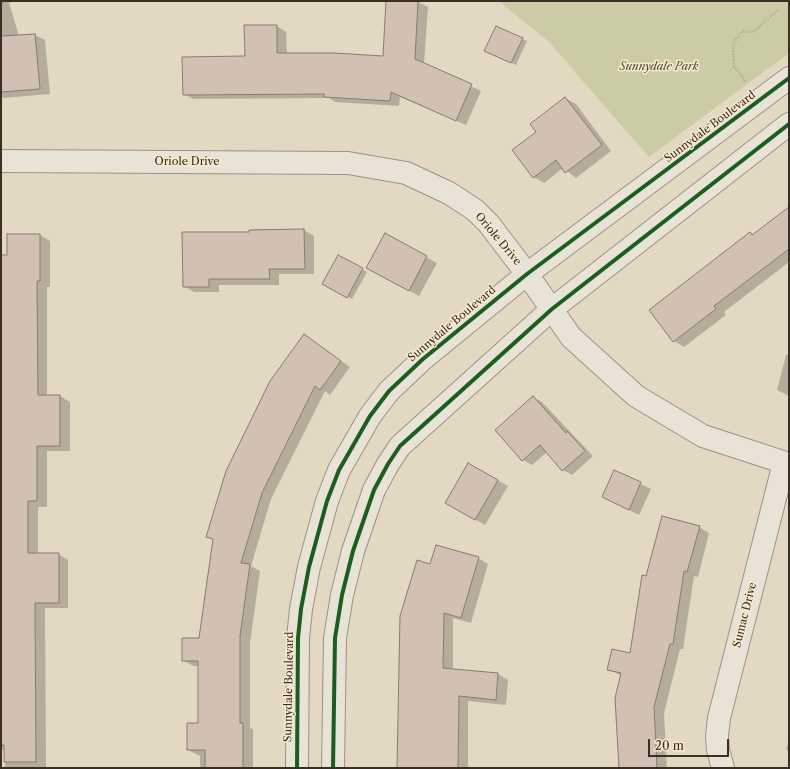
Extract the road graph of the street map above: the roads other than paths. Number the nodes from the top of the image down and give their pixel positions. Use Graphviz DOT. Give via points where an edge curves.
graph roads {
  1 [pos="789,78"];
  2 [pos="789,124"];
  3 [pos="1,161"];
  4 [pos="527,274"];
  5 [pos="552,309"];
  6 [pos="787,463"];
  7 [pos="297,768"];
  8 [pos="333,768"];
  9 [pos="723,768"];
  1 -- 4 [label="street, Sunnydale Boulevard"];
  2 -- 5 [label="street"];
  3 -- 4 [label="street, Oriole Drive" via="348,163 391,169 430,183 474,210 489,224"];
  4 -- 5 [label="street, Oriole Drive"];
  4 -- 7 [label="street, Sunnydale Boulevard" via="423,359 389,391 370,416 339,470 318,530 301,609 298,638"];
  5 -- 6 [label="street, Oriole Drive" via="571,337 636,396 703,436"];
  5 -- 8 [label="street" via="400,446 374,490 353,551 338,617 333,688"];
  6 -- 9 [label="street, Sumac Drive" via="720,718 717,736"];
}
